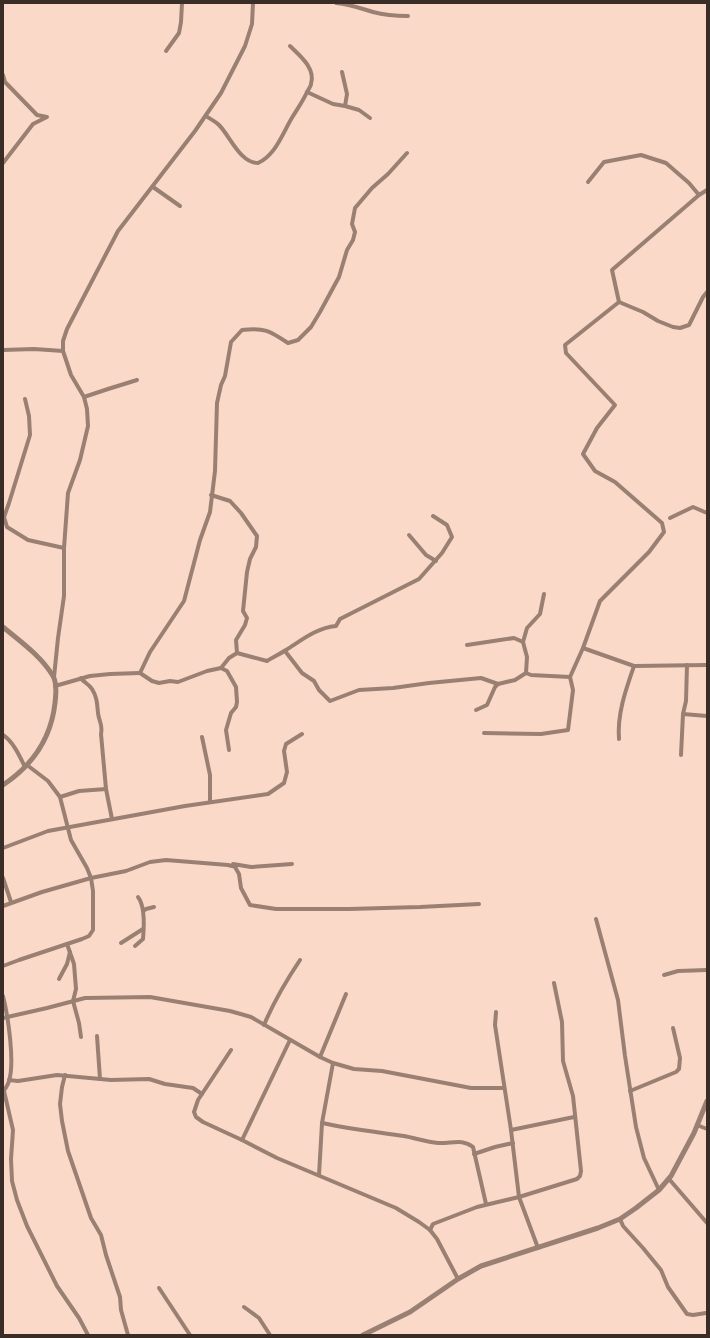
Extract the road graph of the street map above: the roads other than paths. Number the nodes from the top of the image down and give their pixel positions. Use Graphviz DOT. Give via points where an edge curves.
graph roads {
  1 [pos="182,3"];
  2 [pos="253,3"];
  3 [pos="336,3"];
  4 [pos="408,16"];
  5 [pos="290,46"];
  6 [pos="166,51"];
  7 [pos="342,72"];
  8 [pos="3,75"];
  9 [pos="307,92"];
  10 [pos="345,106"];
  11 [pos="206,116"];
  12 [pos="370,118"];
  13 [pos="406,153"];
  14 [pos="3,163"];
  15 [pos="588,182"];
  16 [pos="153,187"];
  17 [pos="707,190"];
  18 [pos="699,195"];
  19 [pos="180,206"];
  20 [pos="707,292"];
  21 [pos="619,302"];
  22 [pos="3,350"];
  23 [pos="63,351"];
  24 [pos="137,380"];
  25 [pos="25,398"];
  26 [pos="84,398"];
  27 [pos="211,495"];
  28 [pos="707,513"];
  29 [pos="433,516"];
  30 [pos="670,518"];
  31 [pos="409,535"];
  32 [pos="64,548"];
  33 [pos="436,561"];
  34 [pos="544,594"];
  35 [pos="3,627"];
  36 [pos="523,642"];
  37 [pos="467,645"];
  38 [pos="583,648"];
  39 [pos="285,651"];
  40 [pos="237,653"];
  41 [pos="687,665"];
  42 [pos="707,665"];
  43 [pos="634,666"];
  44 [pos="222,668"];
  45 [pos="140,673"];
  46 [pos="526,673"];
  47 [pos="54,677"];
  48 [pos="570,677"];
  49 [pos="81,678"];
  50 [pos="498,684"];
  51 [pos="55,686"];
  52 [pos="476,710"];
  53 [pos="683,714"];
  54 [pos="707,716"];
  55 [pos="484,733"];
  56 [pos="302,734"];
  57 [pos="3,735"];
  58 [pos="202,738"];
  59 [pos="619,739"];
  60 [pos="229,750"];
  61 [pos="681,755"];
  62 [pos="26,766"];
  63 [pos="3,785"];
  64 [pos="106,789"];
  65 [pos="60,797"];
  66 [pos="210,802"];
  67 [pos="112,819"];
  68 [pos="68,828"];
  69 [pos="3,848"];
  70 [pos="228,864"];
  71 [pos="292,864"];
  72 [pos="3,878"];
  73 [pos="91,878"];
  74 [pos="138,897"];
  75 [pos="11,902"];
  76 [pos="479,904"];
  77 [pos="3,906"];
  78 [pos="154,907"];
  79 [pos="143,911"];
  80 [pos="596,919"];
  81 [pos="143,930"];
  82 [pos="121,943"];
  83 [pos="68,944"];
  84 [pos="135,946"];
  85 [pos="70,952"];
  86 [pos="300,960"];
  87 [pos="3,966"];
  88 [pos="707,970"];
  89 [pos="664,975"];
  90 [pos="59,979"];
  91 [pos="554,983"];
  92 [pos="346,994"];
  93 [pos="3,996"];
  94 [pos="73,1001"];
  95 [pos="496,1012"];
  96 [pos="8,1017"];
  97 [pos="3,1018"];
  98 [pos="264,1025"];
  99 [pos="673,1028"];
  100 [pos="97,1036"];
  101 [pos="81,1038"];
  102 [pos="290,1040"];
  103 [pos="231,1050"];
  104 [pos="320,1057"];
  105 [pos="333,1063"];
  106 [pos="65,1075"];
  107 [pos="100,1079"];
  108 [pos="9,1080"];
  109 [pos="504,1088"];
  110 [pos="630,1090"];
  111 [pos="4,1092"];
  112 [pos="202,1094"];
  113 [pos="707,1101"];
  114 [pos="574,1117"];
  115 [pos="322,1123"];
  116 [pos="697,1125"];
  117 [pos="707,1129"];
  118 [pos="511,1130"];
  119 [pos="242,1140"];
  120 [pos="513,1143"];
  121 [pos="474,1154"];
  122 [pos="319,1176"];
  123 [pos="669,1179"];
  124 [pos="659,1190"];
  125 [pos="519,1197"];
  126 [pos="486,1204"];
  127 [pos="620,1219"];
  128 [pos="707,1223"];
  129 [pos="430,1230"];
  130 [pos="538,1248"];
  131 [pos="458,1279"];
  132 [pos="159,1288"];
  133 [pos="244,1307"];
  134 [pos="706,1314"];
  135 [pos="88,1335"];
  136 [pos="128,1335"];
  137 [pos="190,1335"];
  138 [pos="270,1335"];
  139 [pos="362,1335"];
  1 -- 6 [label="street" via="179,33"];
  2 -- 11 [label="street" via="252,24 245,46"];
  3 -- 4 [label="street" via="393,16"];
  5 -- 9 [label="street" via="302,56 311,71 312,83"];
  7 -- 10 [label="street" via="347,94"];
  8 -- 14 [label="street" via="5,82 37,115 47,117 33,124"];
  9 -- 10 [label="street" via="333,104"];
  9 -- 11 [label="street" via="279,142 268,156 258,163 246,159 219,125"];
  10 -- 12 [label="street" via="360,110"];
  11 -- 16 [label="street"];
  13 -- 27 [label="street" via="355,208 353,240 347,250 339,277 311,327 298,340 288,343 268,330 253,328 242,330 231,342 217,403 215,471"];
  15 -- 18 [label="street" via="604,162 641,155 666,163"];
  16 -- 19 [label="street"];
  16 -- 23 [label="street" via="118,231 67,330"];
  17 -- 18 [label="street"];
  18 -- 21 [label="street" via="612,270"];
  20 -- 21 [label="street" via="689,325 680,328 658,321"];
  21 -- 38 [label="street" via="565,345 566,353 615,405 583,454 595,471 614,482 662,523 664,532 649,552 600,601"];
  22 -- 23 [label="street"];
  23 -- 26 [label="street" via="71,375"];
  24 -- 26 [label="street"];
  25 -- 32 [label="street" via="30,435 4,517 7,527 28,540"];
  26 -- 32 [label="street" via="88,426 80,460 68,492"];
  27 -- 40 [label="street" via="230,501 241,512 256,536 256,547 247,572 243,611 247,618 236,640"];
  27 -- 45 [label="street" via="210,512 184,601 150,652"];
  28 -- 30 [label="street" via="693,508"];
  29 -- 33 [label="street" via="446,525 452,537"];
  31 -- 33 [label="street" via="426,555"];
  32 -- 47 [label="street" via="64,596"];
  33 -- 39 [label="street" via="419,579 340,619 336,626 327,627 301,639"];
  34 -- 36 [label="street" via="540,614 527,628"];
  35 -- 47 [label="street" via="40,659"];
  36 -- 37 [label="street" via="514,638"];
  36 -- 46 [label="street" via="527,657"];
  38 -- 43 [label="street"];
  38 -- 48 [label="street"];
  39 -- 40 [label="street" via="267,661"];
  39 -- 50 [label="street" via="302,674 314,681 330,701 359,690 481,678"];
  40 -- 44 [label="street" via="229,658"];
  41 -- 42 [label="street"];
  41 -- 43 [label="street"];
  41 -- 53 [label="street"];
  43 -- 59 [label="street" via="618,725"];
  44 -- 45 [label="street" via="178,682 159,683"];
  44 -- 60 [label="street" via="227,671 236,687 236,707 231,713 226,730"];
  45 -- 49 [label="street"];
  46 -- 48 [label="street"];
  46 -- 50 [label="street" via="515,680"];
  47 -- 51 [label="street"];
  48 -- 55 [label="street" via="573,690 568,730 541,734"];
  49 -- 51 [label="street"];
  49 -- 64 [label="street" via="96,695 98,703 98,714 103,727 101,734"];
  50 -- 52 [label="street" via="487,705"];
  51 -- 62 [label="street" via="54,710 48,734 37,754"];
  53 -- 54 [label="street"];
  53 -- 61 [label="street"];
  56 -- 66 [label="street" via="286,744 284,751 287,772 284,782 276,789 268,794"];
  57 -- 62 [label="street"];
  58 -- 66 [label="street" via="210,775"];
  62 -- 63 [label="street"];
  62 -- 65 [label="street" via="48,781"];
  64 -- 65 [label="street" via="79,791"];
  64 -- 67 [label="street"];
  65 -- 68 [label="street"];
  66 -- 67 [label="street"];
  67 -- 68 [label="street"];
  68 -- 69 [label="street" via="48,831"];
  68 -- 73 [label="street" via="71,840 88,868"];
  70 -- 71 [label="street" via="251,867"];
  70 -- 73 [label="street" via="166,860"];
  70 -- 76 [label="street" via="236,867 240,874 241,888 250,905 276,909 349,909"];
  72 -- 75 [label="street"];
  73 -- 77 [label="street"];
  73 -- 83 [label="street" via="94,891 93,930 89,936"];
  74 -- 79 [label="street"];
  78 -- 79 [label="street"];
  79 -- 81 [label="street"];
  80 -- 110 [label="street" via="618,1000"];
  81 -- 82 [label="street"];
  81 -- 84 [label="street" via="143,939"];
  83 -- 85 [label="street"];
  83 -- 87 [label="street"];
  85 -- 90 [label="street"];
  85 -- 94 [label="street" via="74,964 76,989"];
  86 -- 98 [label="street" via="281,989"];
  88 -- 89 [label="street" via="678,971"];
  91 -- 114 [label="street" via="562,1022 563,1061 573,1096"];
  92 -- 104 [label="street"];
  93 -- 96 [label="street"];
  94 -- 96 [label="street"];
  94 -- 98 [label="street" via="94,997 150,997 230,1011"];
  94 -- 101 [label="street"];
  95 -- 109 [label="street" via="495,1025"];
  96 -- 97 [label="street"];
  96 -- 108 [label="street"];
  98 -- 102 [label="street"];
  99 -- 110 [label="street" via="680,1058 679,1069"];
  100 -- 107 [label="street"];
  102 -- 104 [label="street"];
  102 -- 119 [label="street"];
  103 -- 112 [label="street"];
  104 -- 105 [label="street"];
  105 -- 109 [label="street" via="354,1069 382,1071 471,1088"];
  105 -- 115 [label="street"];
  106 -- 107 [label="street"];
  106 -- 108 [label="street"];
  106 -- 136 [label="street" via="60,1104 68,1151 91,1218 101,1235 120,1297"];
  107 -- 112 [label="street" via="149,1079 193,1088"];
  108 -- 111 [label="street"];
  109 -- 118 [label="street"];
  110 -- 124 [label="street" via="644,1158"];
  111 -- 135 [label="street" via="13,1130 12,1181 17,1200 57,1286"];
  112 -- 119 [label="street" via="195,1106 196,1117"];
  113 -- 116 [label="street"];
  114 -- 118 [label="street"];
  114 -- 125 [label="street" via="580,1176"];
  115 -- 121 [label="street" via="436,1143 467,1142 473,1147"];
  115 -- 122 [label="street"];
  116 -- 117 [label="street"];
  116 -- 123 [label="street"];
  118 -- 120 [label="street"];
  119 -- 122 [label="street"];
  120 -- 121 [label="street"];
  120 -- 125 [label="street"];
  121 -- 126 [label="street"];
  122 -- 129 [label="street" via="396,1208"];
  123 -- 124 [label="street"];
  123 -- 128 [label="street"];
  124 -- 127 [label="street"];
  125 -- 126 [label="street"];
  125 -- 130 [label="street"];
  126 -- 129 [label="street" via="434,1224"];
  127 -- 130 [label="street"];
  127 -- 134 [label="street" via="623,1226 661,1270 668,1286 687,1314"];
  129 -- 131 [label="street" via="438,1239"];
  130 -- 131 [label="street" via="481,1266"];
  131 -- 139 [label="street" via="410,1312"];
  132 -- 137 [label="street"];
  133 -- 138 [label="street" via="259,1318"];
}
